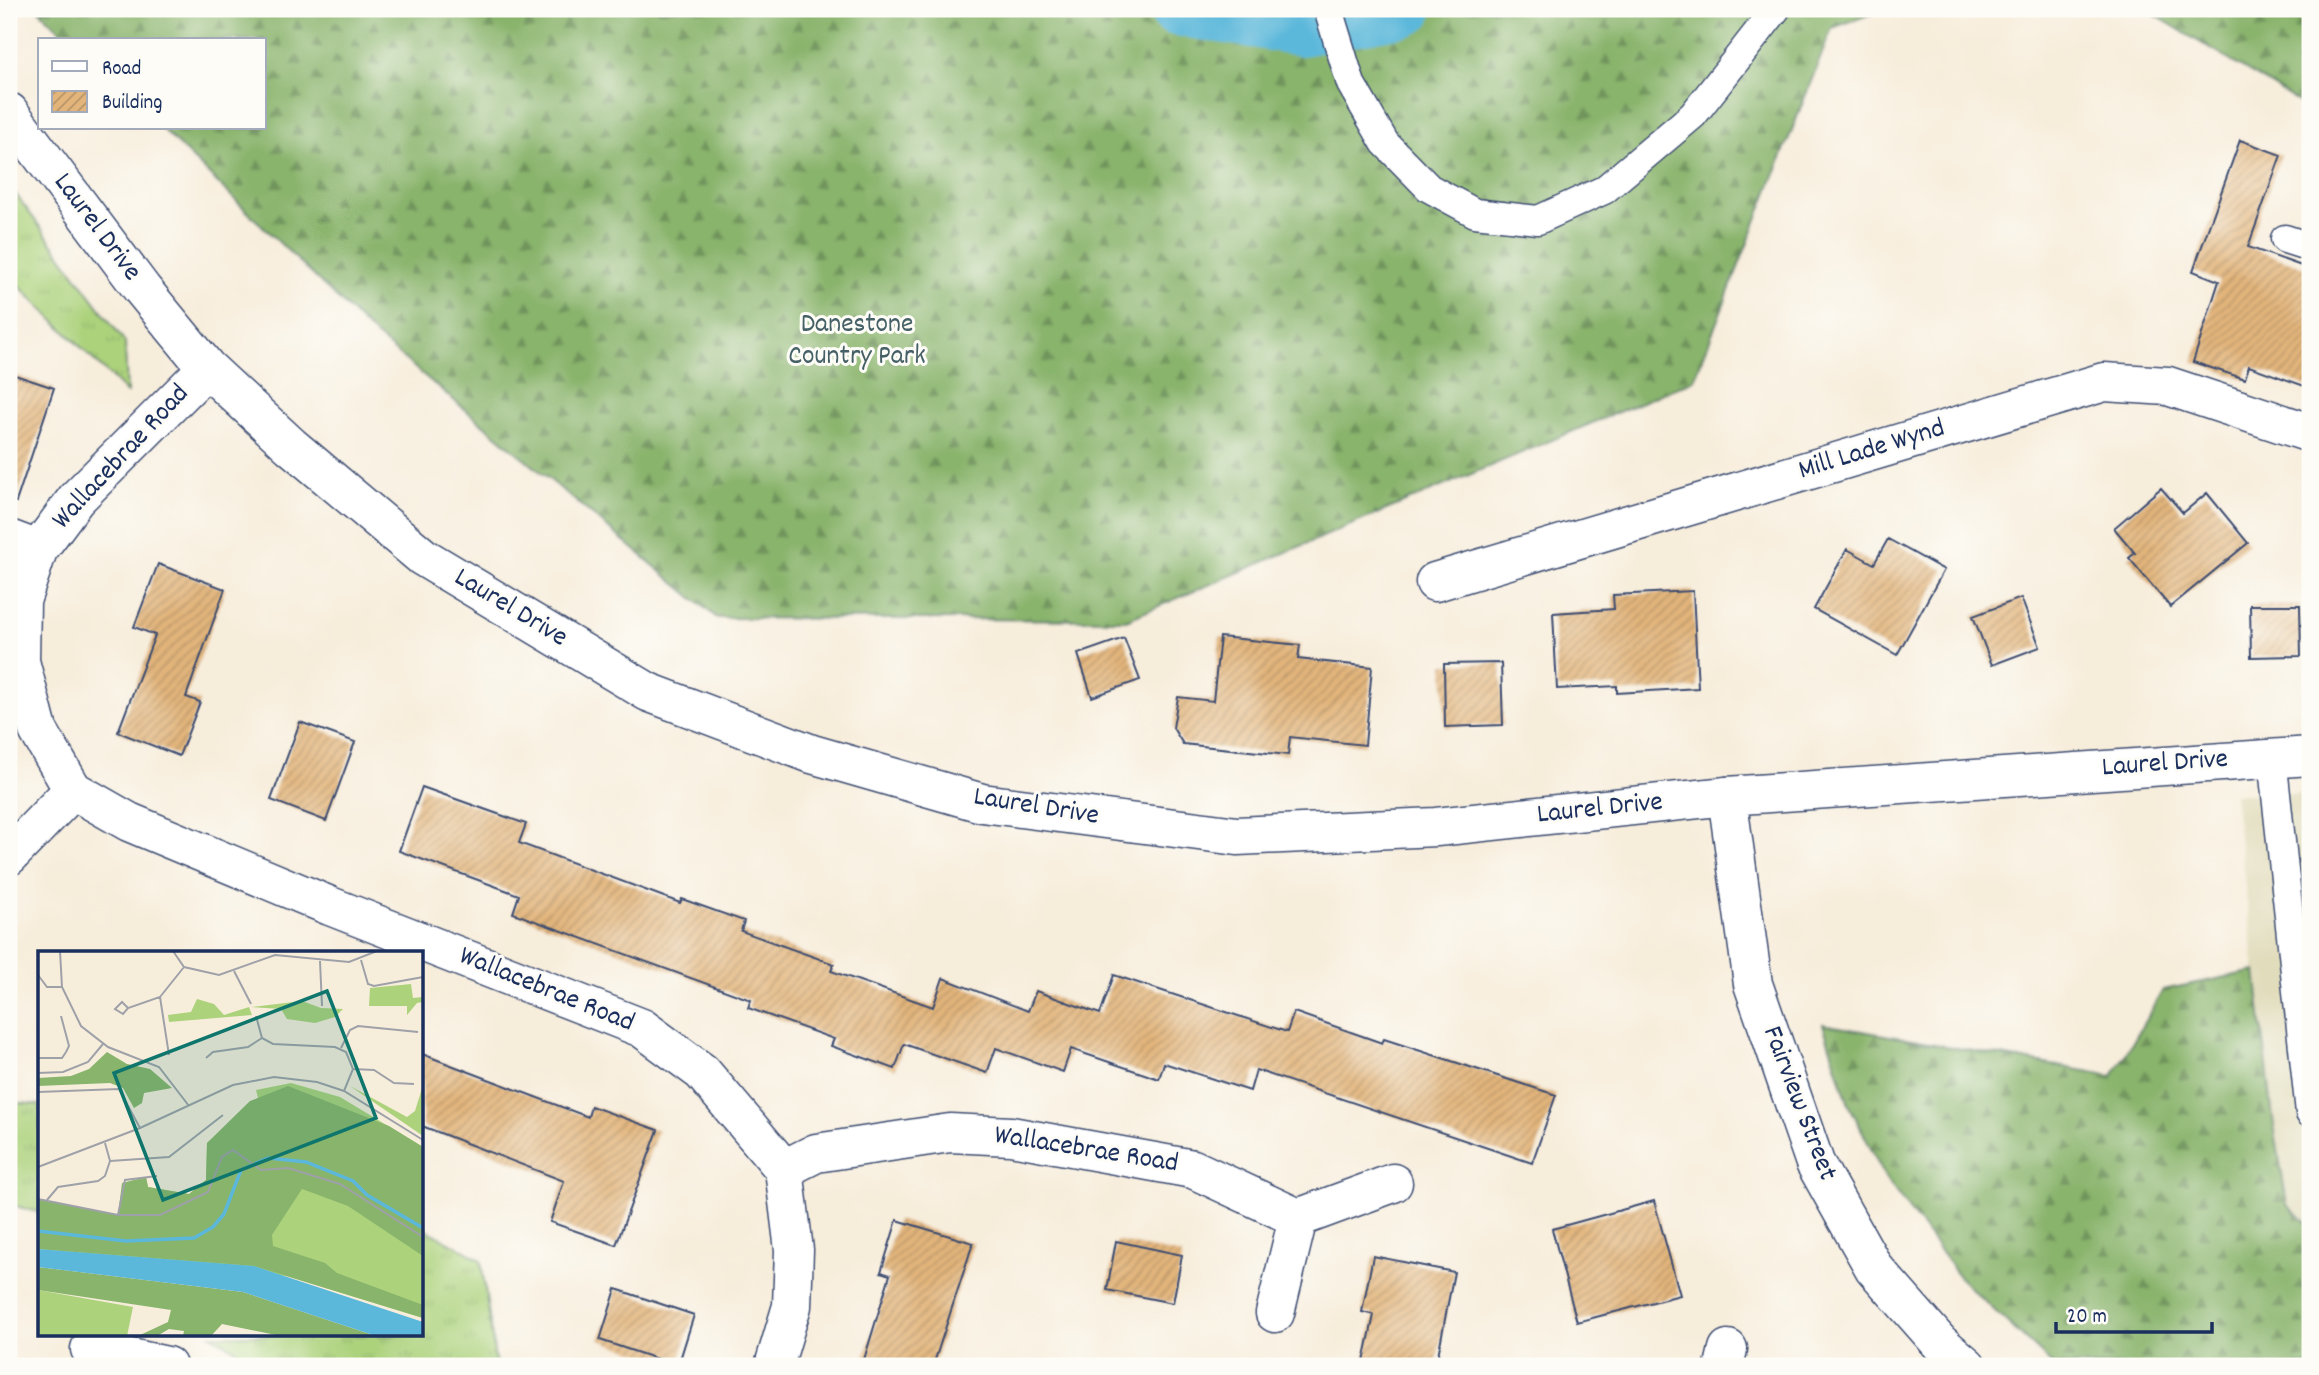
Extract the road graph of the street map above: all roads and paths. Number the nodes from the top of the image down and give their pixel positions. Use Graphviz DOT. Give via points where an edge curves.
graph roads {
  1 [pos="1328,9"];
  2 [pos="1776,9"];
  3 [pos="9,112"];
  4 [pos="207,368"];
  5 [pos="2310,433"];
  6 [pos="24,545"];
  7 [pos="1435,582"];
  8 [pos="2310,756"];
  9 [pos="2272,757"];
  10 [pos="73,790"];
  11 [pos="1727,796"];
  12 [pos="9,856"];
  13 [pos="2310,1113"];
  14 [pos="784,1169"];
  15 [pos="1393,1183"];
  16 [pos="1298,1218"];
  17 [pos="1275,1312"];
  18 [pos="89,1350"];
  19 [pos="167,1366"];
  20 [pos="774,1366"];
  21 [pos="1967,1366"];
  1 -- 2 [label="lane" via="1351,84 1385,143 1429,188 1475,213 1538,220 1604,190 1693,115"];
  3 -- 4 [label="street, Laurel Drive"];
  4 -- 6 [label="street, Wallacebrae Road"];
  4 -- 11 [label="street, Laurel Drive" via="423,557 648,692 812,754 969,800 1237,836 1436,827"];
  5 -- 7 [label="street, Mill Lade Wynd" via="2168,386 2104,382"];
  6 -- 10 [label="street, Wallacebrae Road" via="20,661 38,730"];
  8 -- 9 [label="street, Laurel Drive"];
  9 -- 11 [label="street, Laurel Drive"];
  9 -- 13 [label="lane"];
  10 -- 12 [label="street"];
  10 -- 14 [label="street, Wallacebrae Road" via="129,822 642,1028 702,1072"];
  11 -- 21 [label="street, Fairview Street" via="1753,984 1815,1163 1874,1268 1940,1343"];
  14 -- 16 [label="street, Wallacebrae Road" via="816,1153 950,1133 1011,1136 1193,1169"];
  14 -- 20 [label="street" via="794,1250 792,1306"];
  15 -- 16 [label="street"];
  16 -- 17 [label="street"];
  18 -- 19 [label="street"];
}
